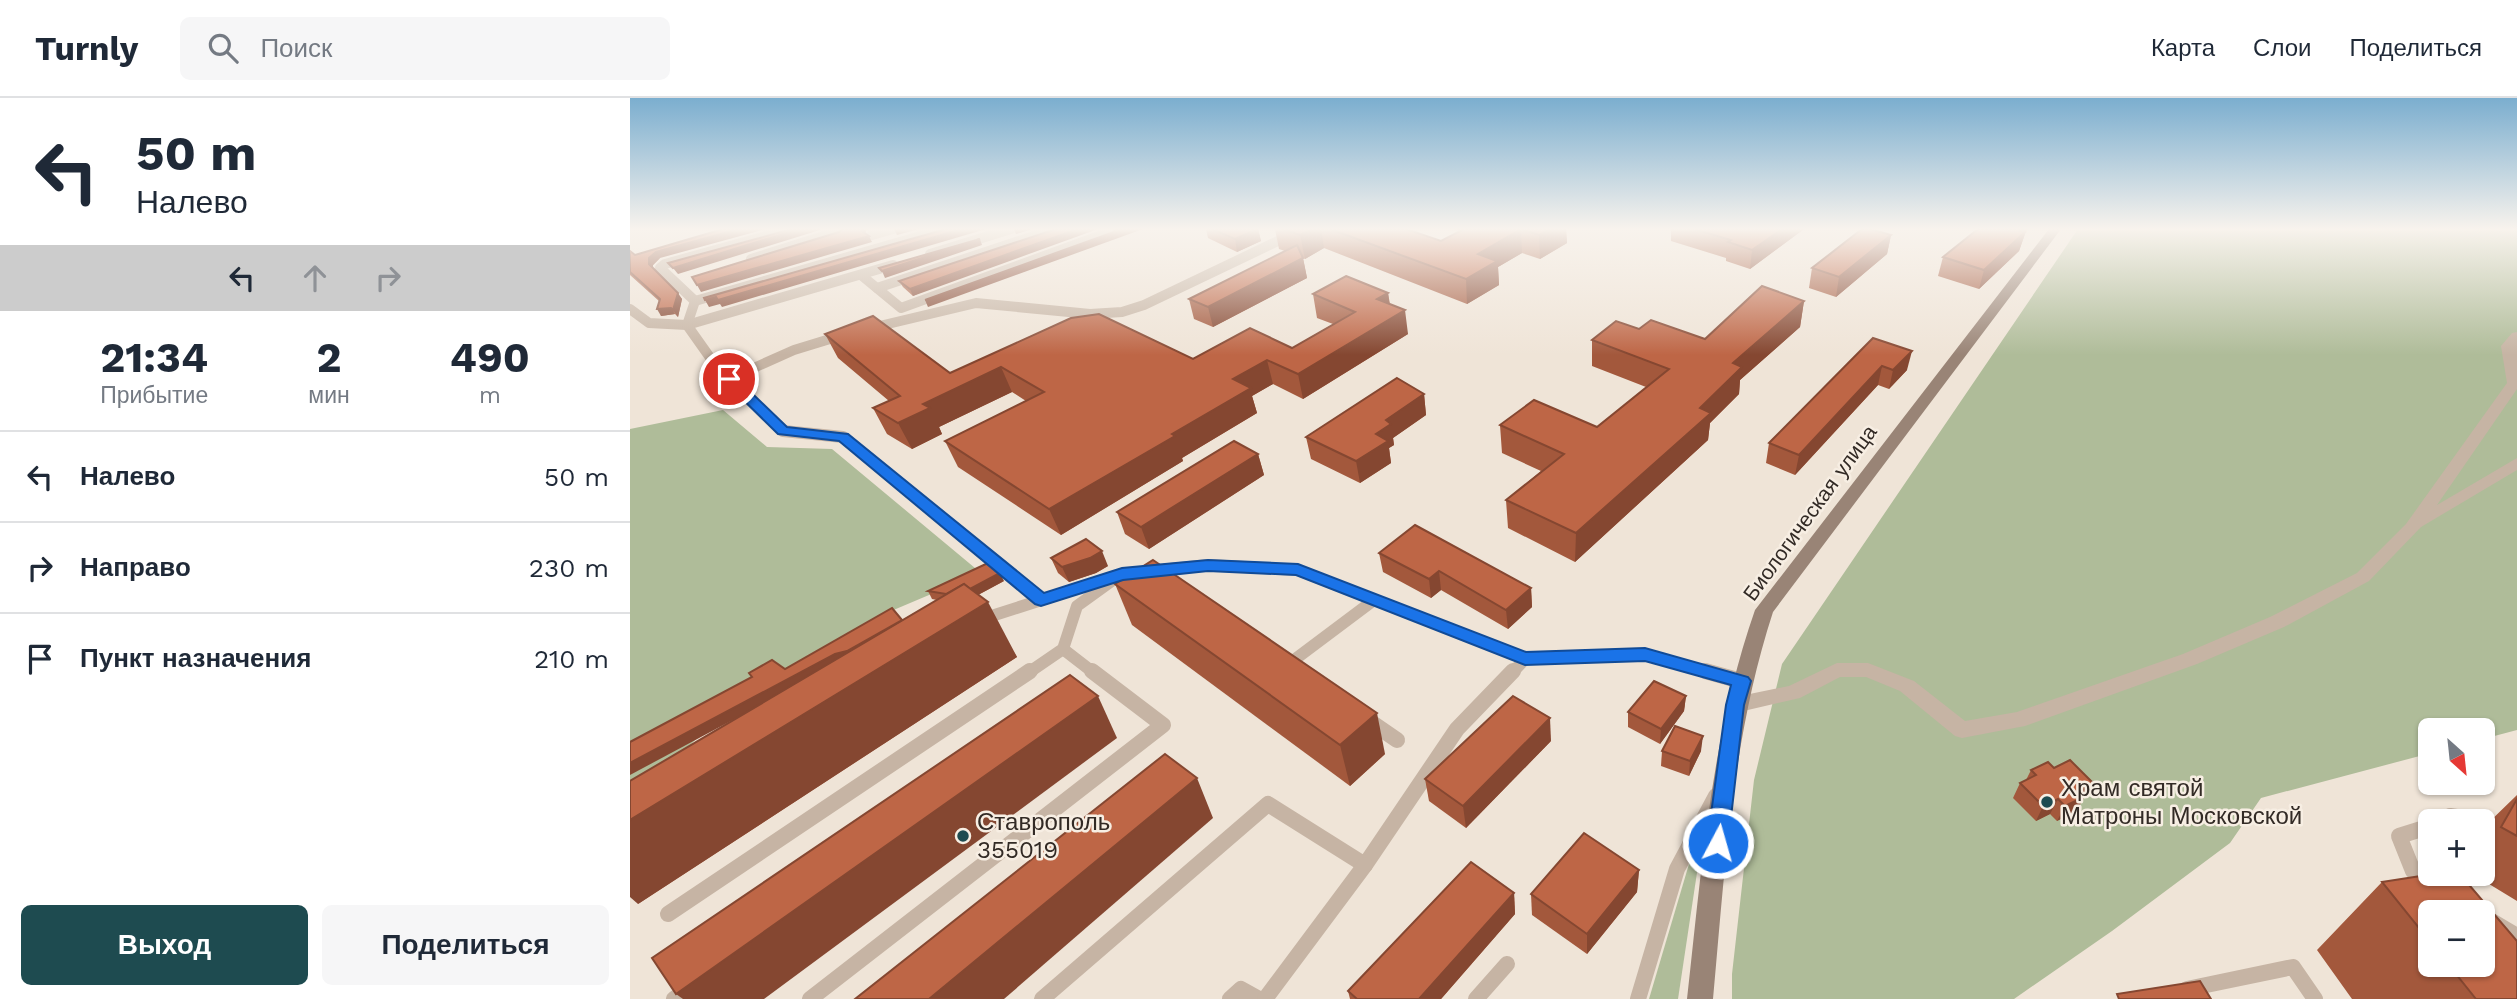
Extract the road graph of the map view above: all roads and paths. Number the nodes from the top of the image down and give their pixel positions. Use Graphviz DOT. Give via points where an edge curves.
graph roads {
  1 [pos="664,271"];
  2 [pos="799,271"];
  3 [pos="873,271"];
  4 [pos="928,271"];
  5 [pos="1003,271"];
  6 [pos="1213,271"];
  7 [pos="2023,271"];
  8 [pos="861,275"];
  9 [pos="690,278"];
  10 [pos="678,282"];
  11 [pos="877,288"];
  12 [pos="695,301"];
  13 [pos="630,309"];
  14 [pos="687,325"];
  15 [pos="862,330"];
  16 [pos="850,333"];
  17 [pos="2517,336"];
  18 [pos="729,379"];
  19 [pos="2517,463"];
  20 [pos="2412,528"];
  21 [pos="1122,574"];
  22 [pos="1041,600"];
  23 [pos="1374,600"];
  24 [pos="965,624"];
  25 [pos="1063,649"];
  26 [pos="1525,659"];
  27 [pos="1286,666"];
  28 [pos="1741,681"];
  29 [pos="1735,705"];
  30 [pos="1353,710"];
  31 [pos="1397,740"];
  32 [pos="1725,780"];
  33 [pos="2418,830"];
  34 [pos="1365,865"];
  35 [pos="2418,873"];
  36 [pos="2437,886"];
  37 [pos="2454,897"];
  38 [pos="668,914"];
  39 [pos="2495,924"];
  40 [pos="2495,931"];
  41 [pos="2517,936"];
  42 [pos="2517,954"];
  43 [pos="1507,964"];
  44 [pos="708,975"];
  45 [pos="2175,991"];
  46 [pos="674,999"];
  47 [pos="810,999"];
  48 [pos="1042,999"];
  49 [pos="1230,999"];
  50 [pos="1259,999"];
  51 [pos="1265,999"];
  52 [pos="1476,999"];
  53 [pos="1638,999"];
  54 [pos="1700,999"];
  55 [pos="2315,999"];
  1 -- 10 [label="lane"];
  2 -- 12 [label="lane"];
  3 -- 8 [label="lane"];
  4 -- 11 [label="lane"];
  5 -- 11 [label="lane" via="901,308"];
  6 -- 15 [label="lane" via="1122,312 1090,314 976,303"];
  7 -- 28 [label="street, Биологическая улица" via="1764,610"];
  8 -- 11 [label="lane"];
  8 -- 14 [label="lane"];
  9 -- 10 [label="lane"];
  10 -- 12 [label="lane"];
  12 -- 14 [label="lane"];
  13 -- 14 [label="lane" via="649,323"];
  14 -- 18 [label="lane"];
  16 -- 18 [label="lane" via="794,350"];
  17 -- 20 [label="street" via="2508,346 2514,383"];
  18 -- 22 [label="lane" via="783,431 843,437"];
  19 -- 20 [label="street"];
  20 -- 29 [label="street" via="2364,577 2277,622 2190,659 2018,720 1962,730 1907,686 1868,670 1837,670 1793,693"];
  21 -- 22 [label="lane"];
  21 -- 23 [label="lane" via="1208,565 1298,570"];
  21 -- 25 [label="lane" via="1077,606"];
  22 -- 24 [label="lane"];
  23 -- 26 [label="lane"];
  23 -- 27 [label="lane"];
  25 -- 38 [label="lane"];
  25 -- 47 [label="lane" via="1103,687 1163,725"];
  26 -- 28 [label="lane" via="1645,654"];
  26 -- 34 [label="lane" via="1457,729"];
  28 -- 29 [label="street, Биологическая улица"];
  29 -- 32 [label="street, Биологическая улица"];
  30 -- 31 [label="lane"];
  32 -- 53 [label="lane" via="1677,869"];
  32 -- 54 [label="street, Биологическая улица"];
  33 -- 35 [label="lane" via="2399,836"];
  34 -- 48 [label="lane" via="1268,804"];
  34 -- 51 [label="lane"];
  36 -- 37 [label="lane"];
  39 -- 41 [label="lane"];
  40 -- 42 [label="lane"];
  43 -- 52 [label="lane"];
  44 -- 46 [label="lane"];
  45 -- 55 [label="lane" via="2293,967"];
  49 -- 50 [label="lane" via="1241,989"];
}
